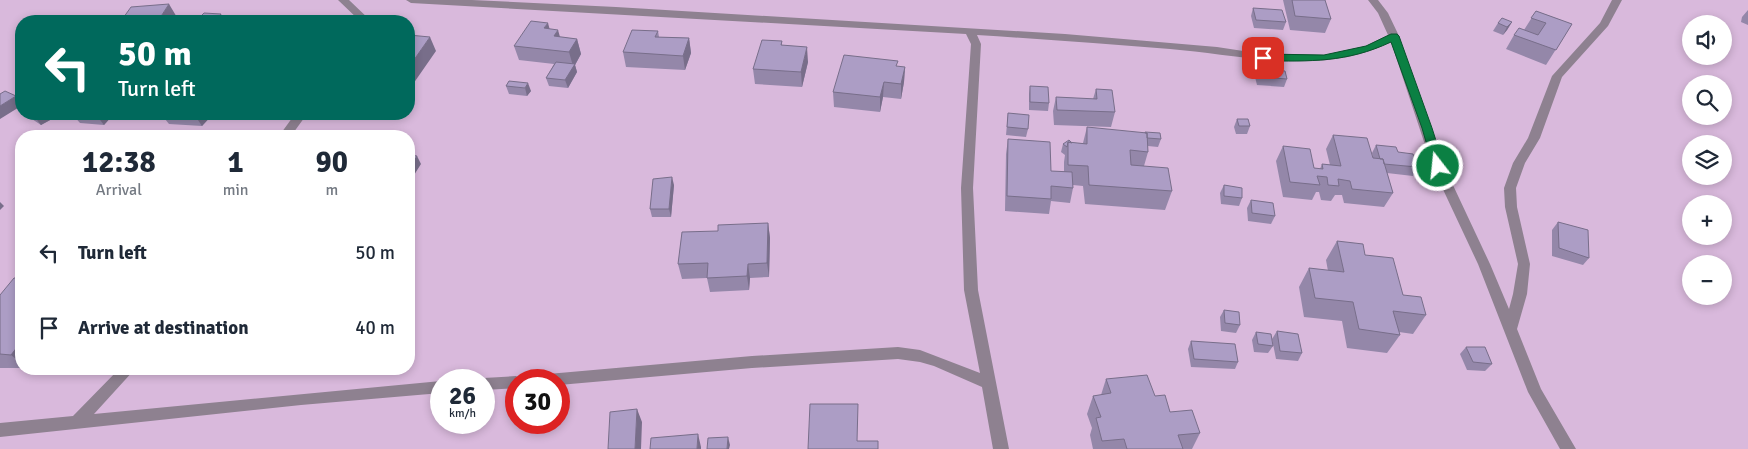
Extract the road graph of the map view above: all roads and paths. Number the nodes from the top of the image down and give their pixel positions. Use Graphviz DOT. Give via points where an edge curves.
graph roads {
  1 [pos="343,0"];
  2 [pos="411,0"];
  3 [pos="1373,0"];
  4 [pos="1617,0"];
  5 [pos="359,15"];
  6 [pos="970,32"];
  7 [pos="1394,36"];
  8 [pos="1510,329"];
  9 [pos="122,375"];
  10 [pos="570,378"];
  11 [pos="987,383"];
  12 [pos="430,388"];
  13 [pos="77,422"];
  14 [pos="0,430"];
  15 [pos="1001,449"];
  16 [pos="1568,449"];
  1 -- 5 [label="street"];
  2 -- 6 [label="street"];
  3 -- 7 [label="street"];
  4 -- 8 [label="street" via="1604,24 1557,76 1534,138 1518,163 1510,188 1511,207 1524,264"];
  6 -- 7 [label="street" via="1159,44 1263,58 1342,55 1369,49"];
  6 -- 11 [label="street" via="976,44 967,188 971,290"];
  7 -- 8 [label="street" via="1438,166"];
  8 -- 16 [label="street" via="1535,392"];
  9 -- 13 [label="street"];
  10 -- 11 [label="street" via="898,353 938,362"];
  11 -- 15 [label="street"];
  12 -- 13 [label="street"];
  13 -- 14 [label="street"];
}
